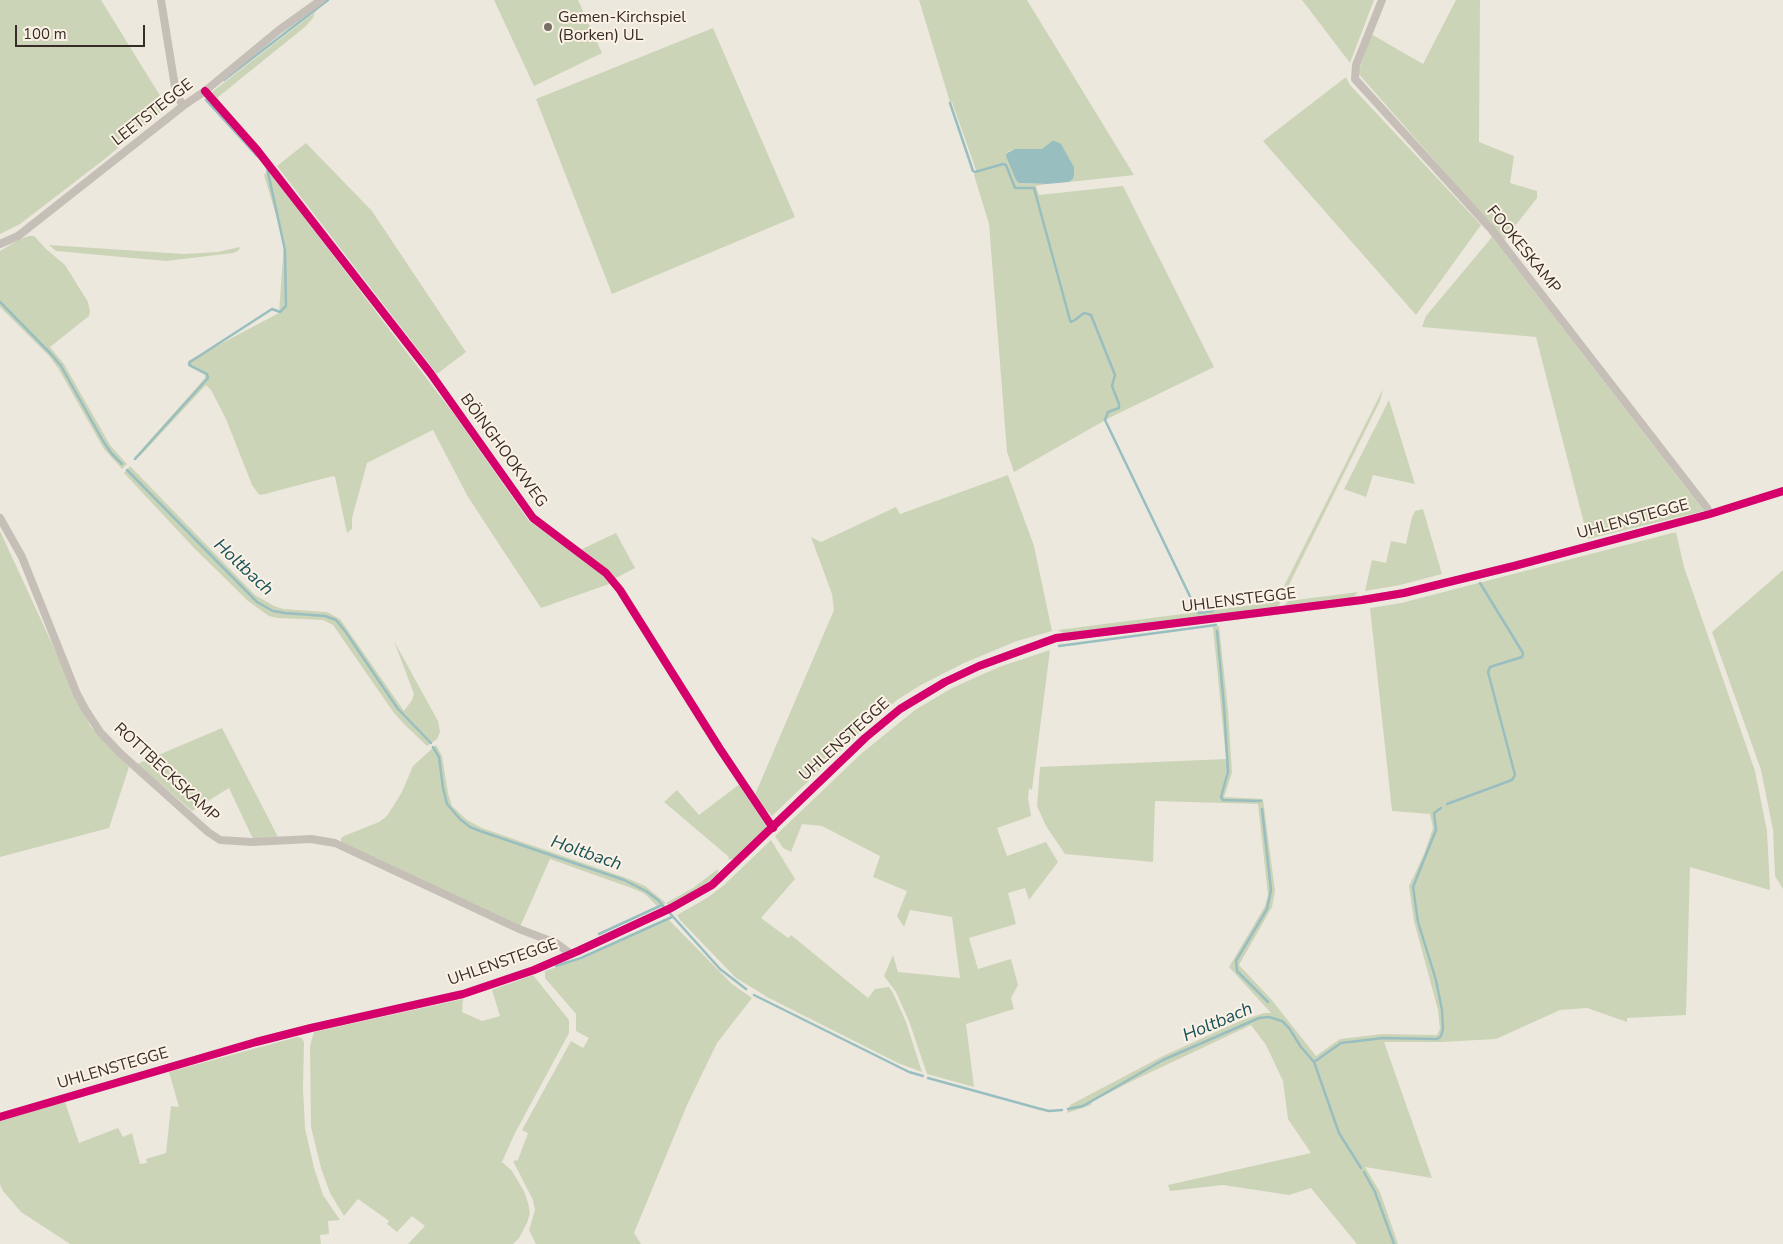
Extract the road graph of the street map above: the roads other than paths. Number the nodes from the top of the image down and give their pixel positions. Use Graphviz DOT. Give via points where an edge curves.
graph roads {
  1 [pos="161,0"];
  2 [pos="321,0"];
  3 [pos="1382,0"];
  4 [pos="205,90"];
  5 [pos="183,106"];
  6 [pos="0,244"];
  7 [pos="1783,491"];
  8 [pos="1710,514"];
  9 [pos="0,518"];
  10 [pos="773,828"];
  11 [pos="571,954"];
  12 [pos="0,1117"];
  1 -- 5 [label="street" via="176,93"];
  2 -- 4 [label="street, LEETSTEGGE"];
  3 -- 8 [label="street, FOOKESKAMP" via="1356,64 1355,79 1491,229"];
  4 -- 5 [label="street, LEETSTEGGE"];
  4 -- 10 [label="street, BÖINGHOOKWEG" via="257,150 432,374 533,518 606,572 620,590"];
  5 -- 6 [label="street, LEETSTEGGE" via="18,236"];
  7 -- 8 [label="street, UHLENSTEGGE"];
  8 -- 10 [label="street, UHLENSTEGGE" via="1404,593 1056,638 979,666 900,708"];
  9 -- 11 [label="street, ROTTBECKSKAMP" via="22,557 77,694 100,732 208,832 220,840 311,839 335,843 556,943"];
  10 -- 11 [label="street, UHLENSTEGGE" via="712,885 662,913"];
  11 -- 12 [label="street, UHLENSTEGGE" via="463,994 256,1042"];
}
